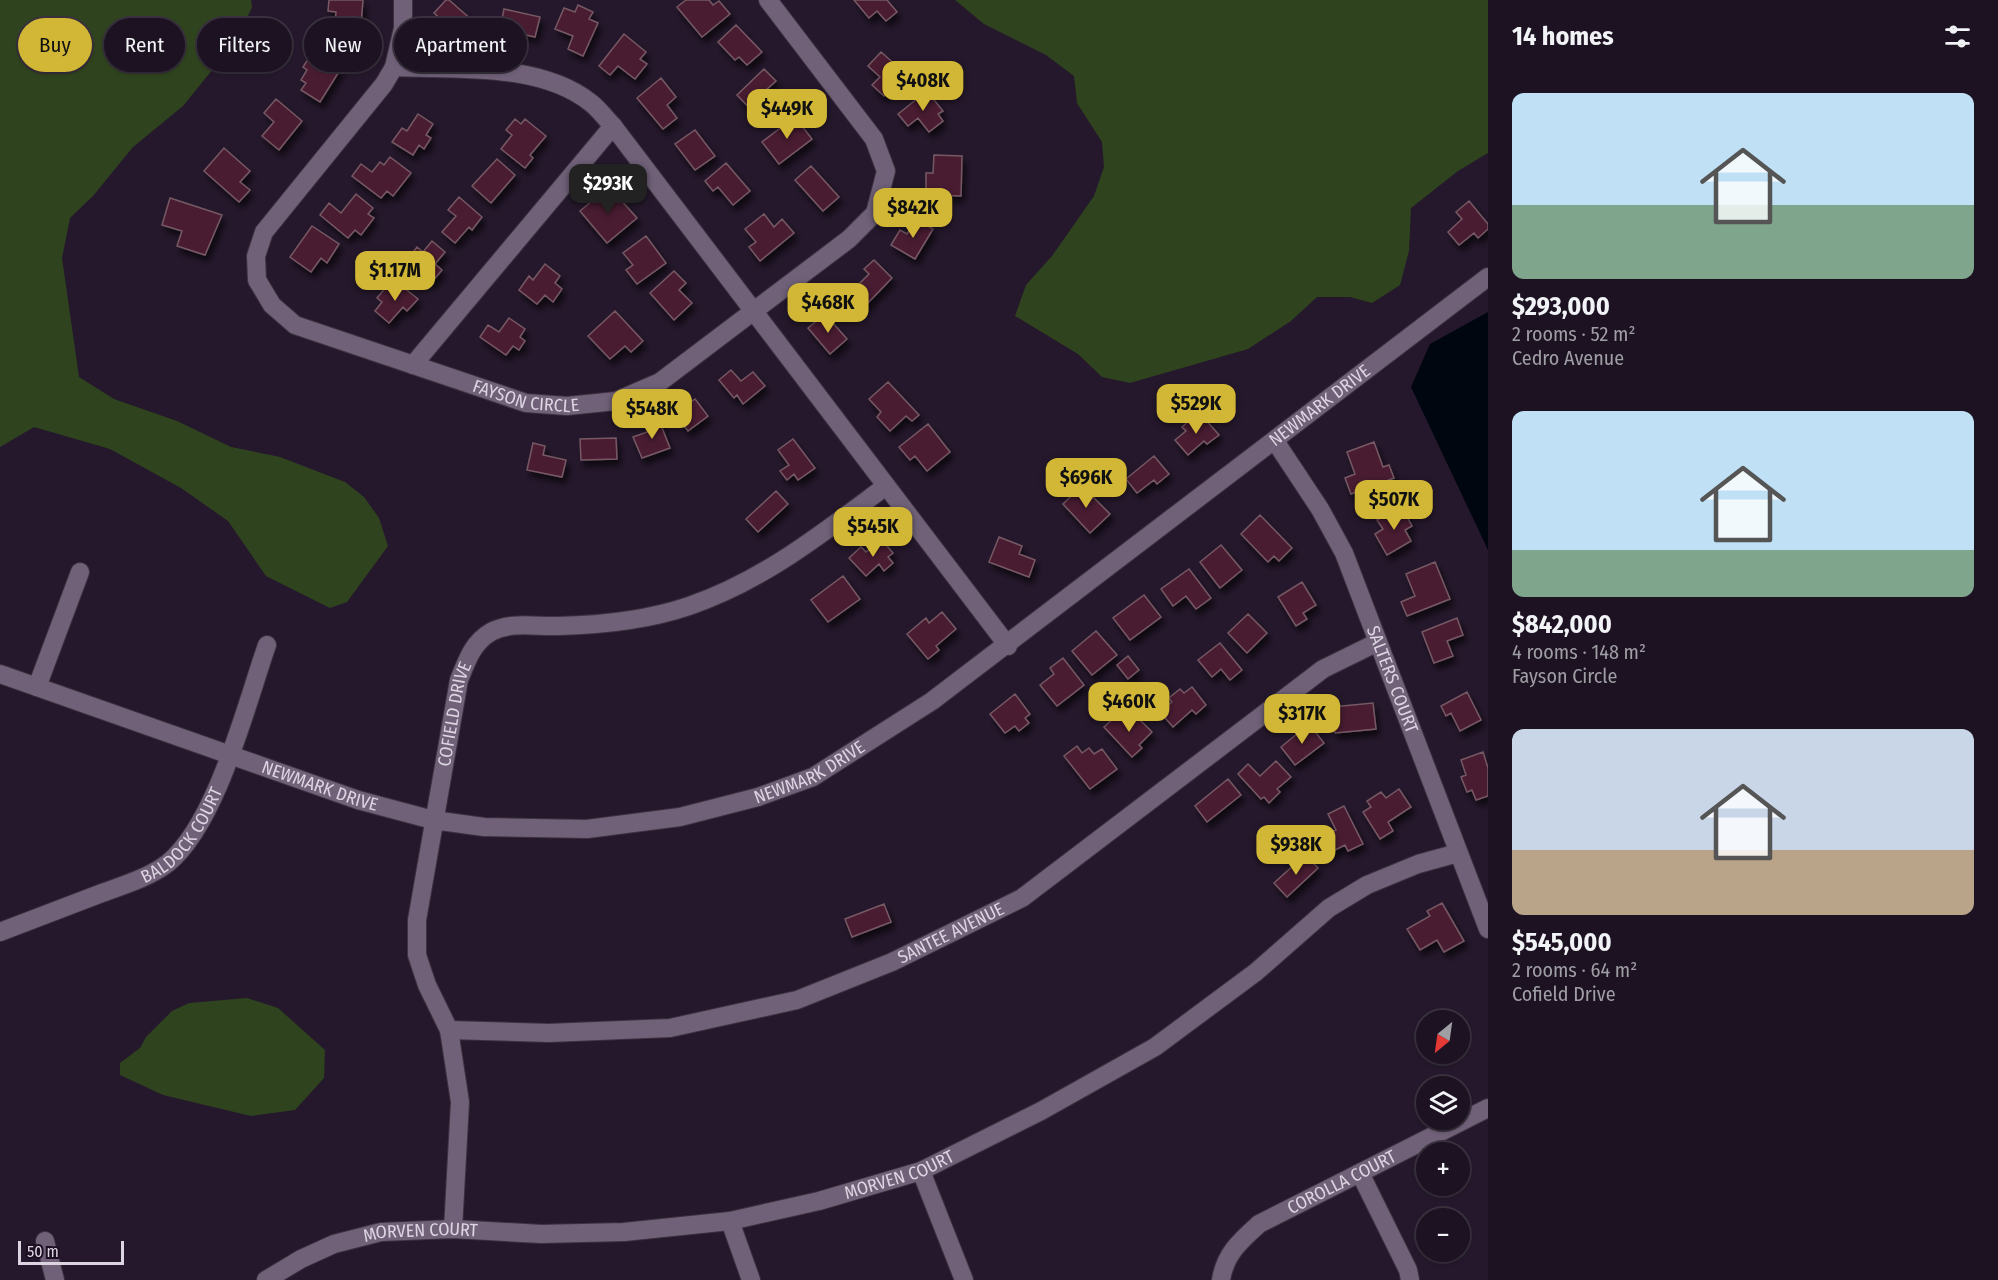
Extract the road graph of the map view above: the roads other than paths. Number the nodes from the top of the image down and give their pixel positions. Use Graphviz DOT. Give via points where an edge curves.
graph roads {
  1 [pos="403,0"];
  2 [pos="768,0"];
  3 [pos="403,18"];
  4 [pos="394,67"];
  5 [pos="493,72"];
  6 [pos="613,126"];
  7 [pos="1488,277"];
  8 [pos="755,311"];
  9 [pos="413,365"];
  10 [pos="1275,441"];
  11 [pos="886,486"];
  12 [pos="80,572"];
  13 [pos="1378,642"];
  14 [pos="267,645"];
  15 [pos="1008,646"];
  16 [pos="0,674"];
  17 [pos="37,687"];
  18 [pos="229,756"];
  19 [pos="433,820"];
  20 [pos="1458,852"];
  21 [pos="1488,929"];
  22 [pos="0,932"];
  23 [pos="449,1030"];
  24 [pos="1488,1108"];
  25 [pos="921,1171"];
  26 [pos="1360,1173"];
  27 [pos="730,1221"];
  28 [pos="453,1229"];
  29 [pos="45,1241"];
  30 [pos="55,1280"];
  31 [pos="266,1280"];
  32 [pos="751,1280"];
  33 [pos="964,1280"];
  34 [pos="1221,1280"];
  35 [pos="1410,1280"];
  1 -- 3 [label="street, FAYSON CIRCLE"];
  2 -- 8 [label="street, FAYSON CIRCLE" via="874,139 886,171 875,213 849,239"];
  4 -- 9 [label="street, FAYSON CIRCLE" via="356,122 264,232 256,256 257,280 272,305 295,325"];
  5 -- 6 [label="street" via="532,74 576,93"];
  6 -- 8 [label="street"];
  6 -- 9 [label="street"];
  7 -- 10 [label="street, NEWMARK DRIVE"];
  8 -- 9 [label="street, FAYSON CIRCLE" via="660,382 616,401 567,406 526,404"];
  8 -- 11 [label="street"];
  10 -- 13 [label="street, SALTERS COURT" via="1344,553"];
  10 -- 15 [label="street, NEWMARK DRIVE"];
  11 -- 15 [label="street"];
  11 -- 19 [label="street, COFIELD DRIVE" via="766,571 688,606 635,619 559,626 516,625 492,632 471,650 459,680"];
  12 -- 17 [label="street"];
  13 -- 20 [label="street, SALTERS COURT"];
  13 -- 23 [label="street, SANTEE AVENUE" via="1323,669 1022,898 892,962 797,1000 670,1028 549,1033"];
  14 -- 18 [label="street, BALDOCK COURT"];
  15 -- 19 [label="street, NEWMARK DRIVE" via="888,732 813,777 758,797 680,818 587,829 484,827"];
  16 -- 17 [label="street, NEWMARK DRIVE"];
  17 -- 18 [label="street, NEWMARK DRIVE"];
  18 -- 19 [label="street, NEWMARK DRIVE" via="358,800"];
  18 -- 22 [label="street, BALDOCK COURT" via="205,813 190,839 168,863 136,880"];
  19 -- 23 [label="street, COFIELD DRIVE" via="417,920 417,955"];
  20 -- 21 [label="street, SALTERS COURT"];
  20 -- 25 [label="street, MORVEN COURT" via="1368,885 1329,908 1256,972 1155,1047 1041,1111"];
  23 -- 28 [label="street, COFIELD DRIVE" via="460,1102"];
  24 -- 26 [label="street, COROLLA COURT"];
  25 -- 27 [label="street, MORVEN COURT" via="819,1201"];
  25 -- 33 [label="street"];
  26 -- 34 [label="street, COROLLA COURT" via="1259,1224 1237,1243 1223,1266"];
  26 -- 35 [label="street"];
  27 -- 28 [label="street, MORVEN COURT" via="624,1232 541,1234"];
  27 -- 32 [label="street"];
  28 -- 31 [label="street, MORVEN COURT" via="381,1232 343,1242 301,1258"];
  29 -- 30 [label="street"];
}
